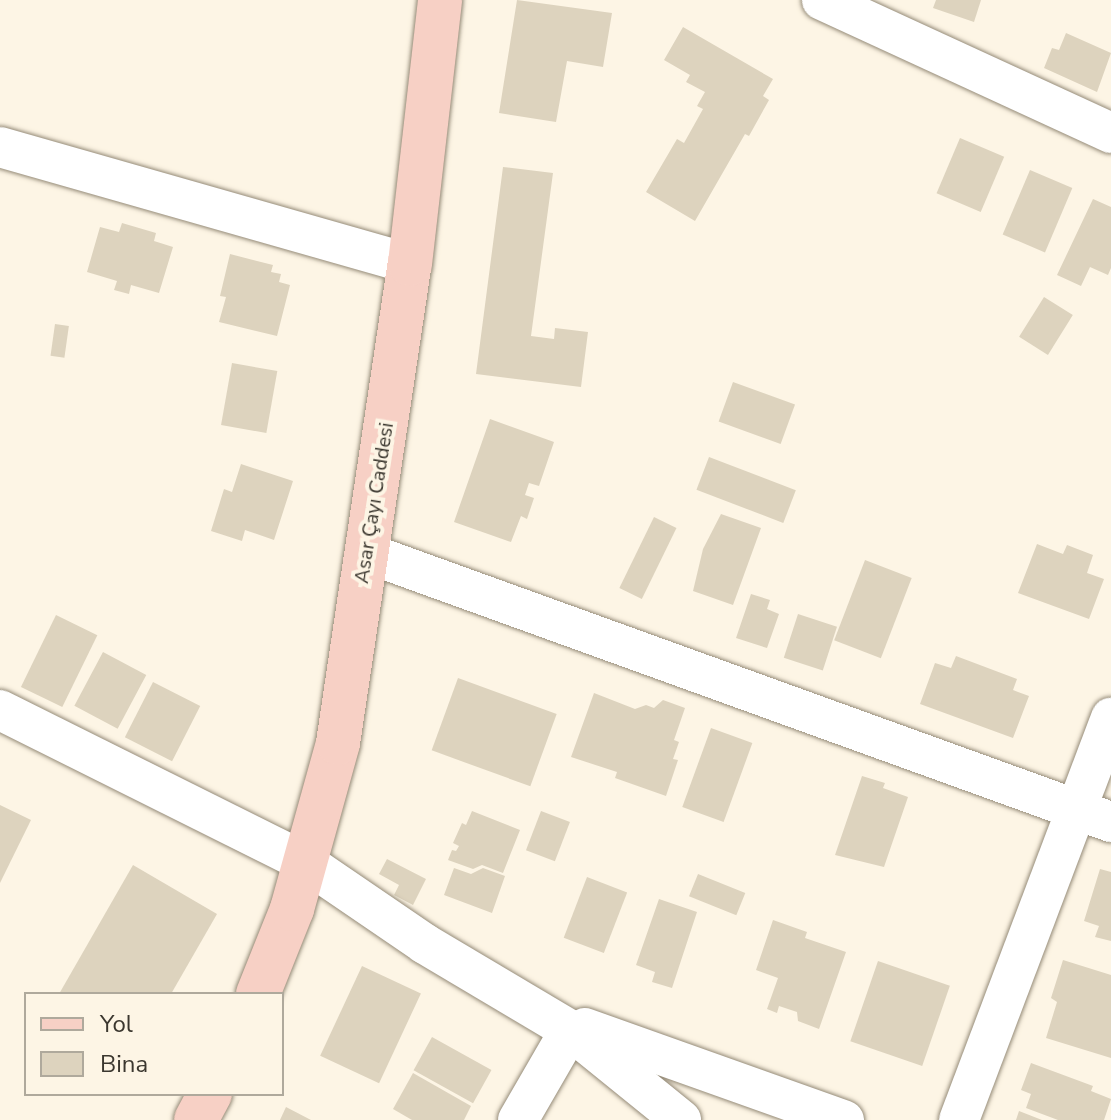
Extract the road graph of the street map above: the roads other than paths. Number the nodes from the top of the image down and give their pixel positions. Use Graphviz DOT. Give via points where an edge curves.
graph roads {
  1 [pos="440,0"];
  2 [pos="822,0"];
  3 [pos="1111,133"];
  4 [pos="0,147"];
  5 [pos="410,264"];
  6 [pos="367,553"];
  7 [pos="0,710"];
  8 [pos="1111,718"];
  9 [pos="1095,816"];
  10 [pos="305,862"];
  11 [pos="259,992"];
  12 [pos="557,1022"];
  13 [pos="209,1096"];
  14 [pos="196,1120"];
  15 [pos="518,1120"];
  16 [pos="681,1120"];
  17 [pos="844,1120"];
  18 [pos="959,1120"];
  1 -- 5 [label="street, Asar Çayı Caddesi"];
  2 -- 3 [label="street"];
  4 -- 5 [label="street"];
  5 -- 6 [label="street, Asar Çayı Caddesi"];
  6 -- 9 [label="street"];
  6 -- 10 [label="street, Asar Çayı Caddesi" via="338,743"];
  7 -- 10 [label="street"];
  8 -- 9 [label="street"];
  9 -- 18 [label="street"];
  10 -- 11 [label="street, Asar Çayı Caddesi"];
  10 -- 12 [label="street" via="425,944"];
  12 -- 15 [label="street"];
  12 -- 16 [label="street"];
  12 -- 17 [label="street"];
  13 -- 14 [label="street"];
}
